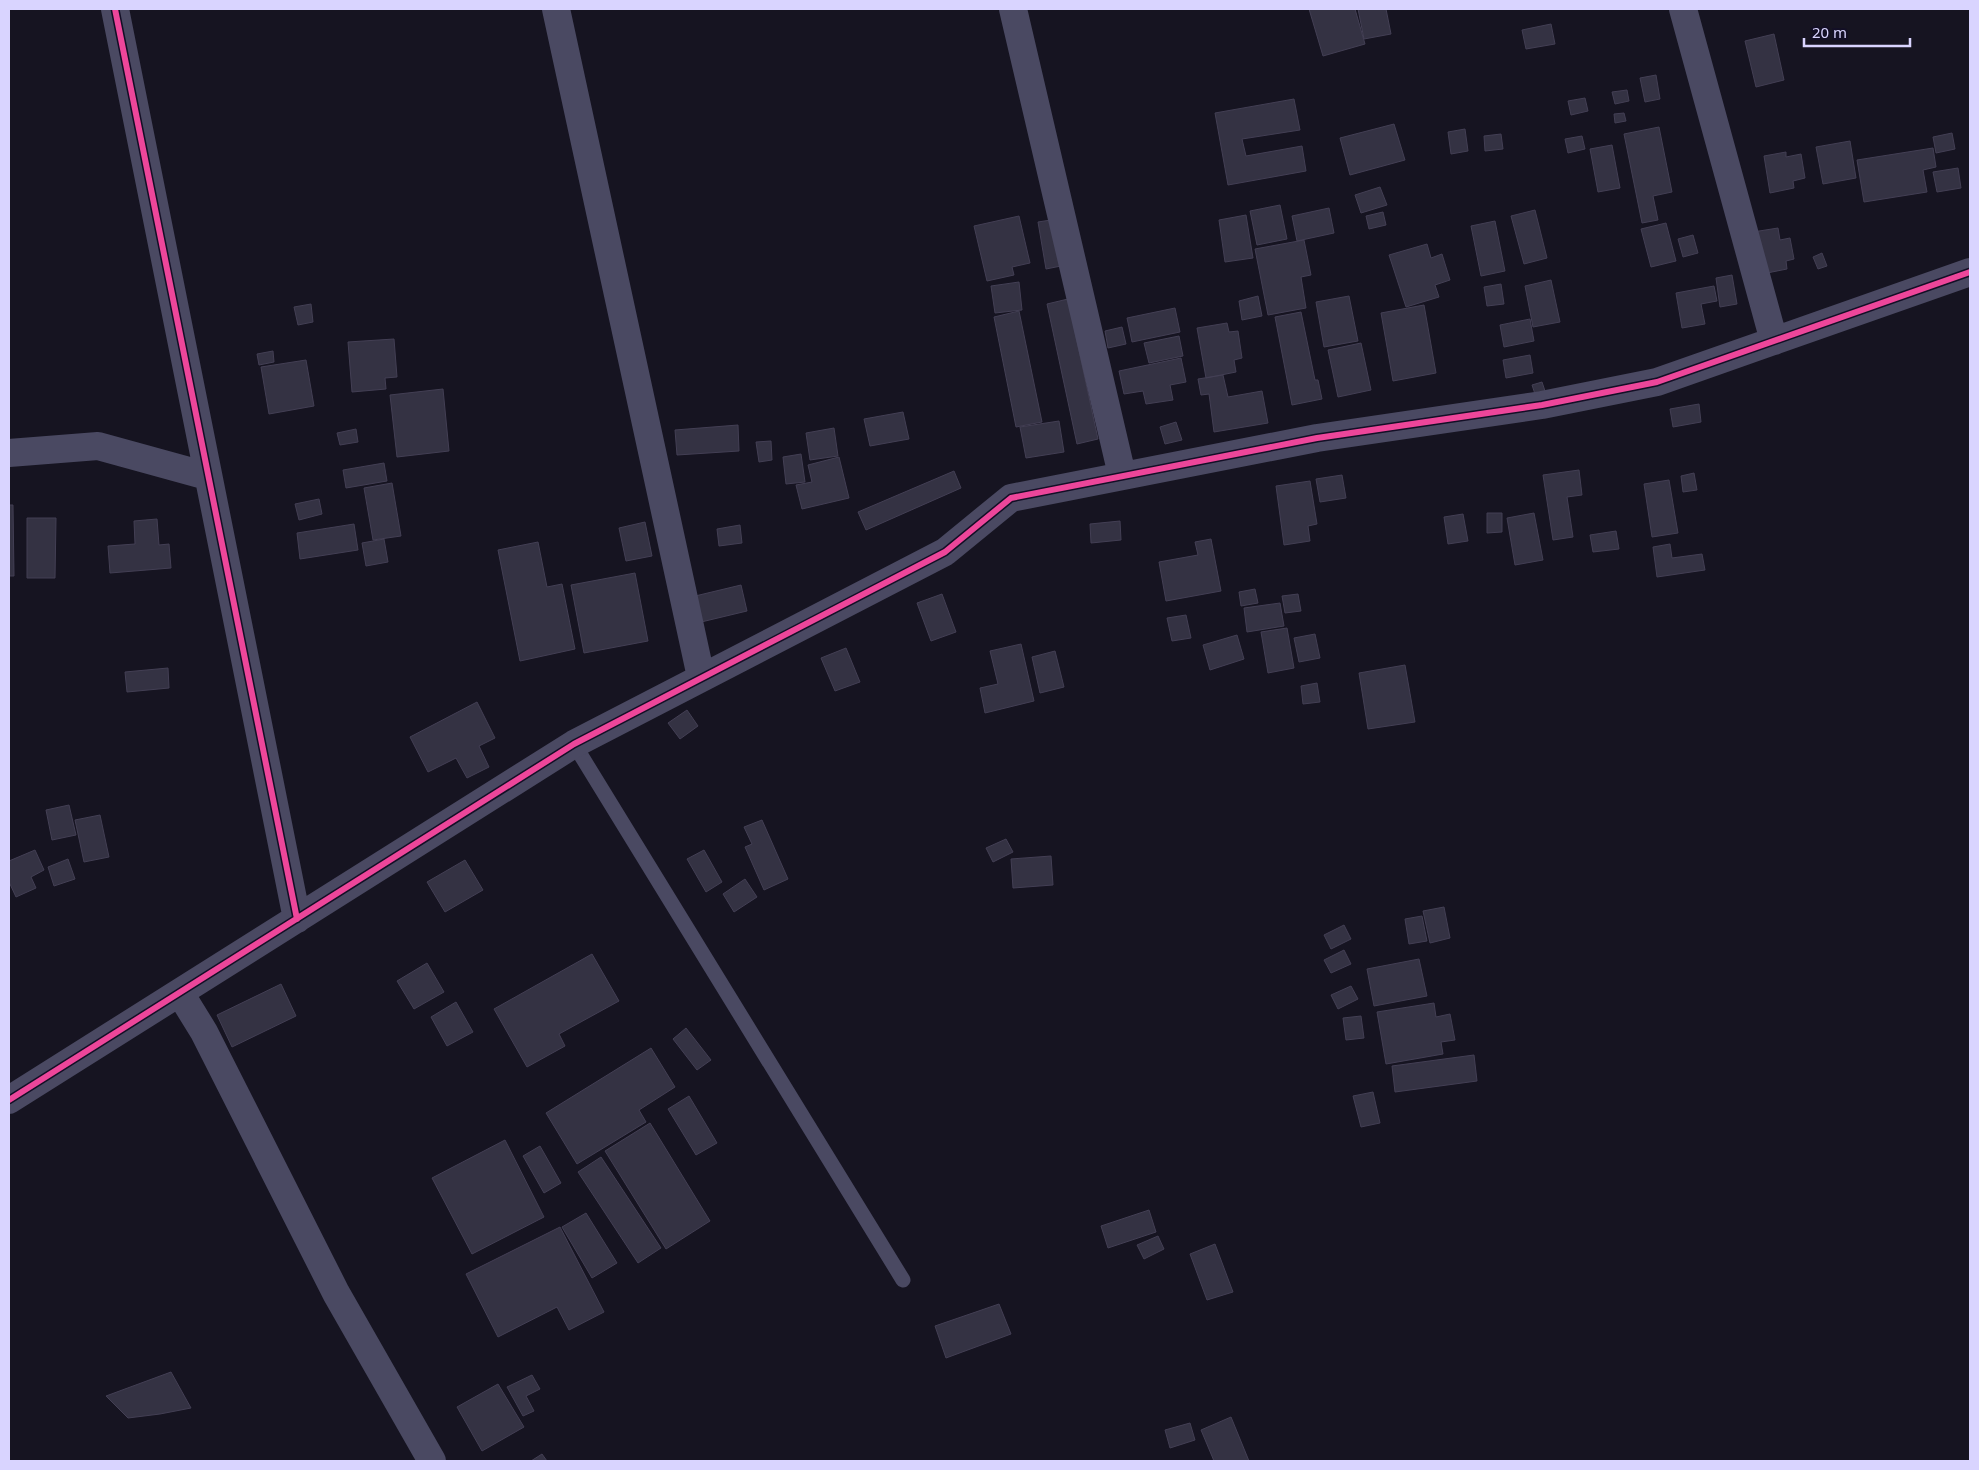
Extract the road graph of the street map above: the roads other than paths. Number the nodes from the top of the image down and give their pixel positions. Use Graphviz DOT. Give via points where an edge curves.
graph roads {
  1 [pos="115,9"];
  2 [pos="556,9"];
  3 [pos="1013,9"];
  4 [pos="1683,9"];
  5 [pos="1970,272"];
  6 [pos="1774,341"];
  7 [pos="9,453"];
  8 [pos="1122,475"];
  9 [pos="208,476"];
  10 [pos="701,677"];
  11 [pos="574,744"];
  12 [pos="297,919"];
  13 [pos="180,993"];
  14 [pos="9,1100"];
  15 [pos="903,1280"];
  16 [pos="432,1461"];
  1 -- 9 [label="street"];
  2 -- 10 [label="street"];
  3 -- 8 [label="street"];
  4 -- 6 [label="street"];
  5 -- 6 [label="street"];
  6 -- 8 [label="street" via="1648,384 1542,405 1317,438"];
  7 -- 9 [label="street" via="98,446"];
  8 -- 10 [label="street" via="1011,498 945,552"];
  9 -- 12 [label="street"];
  10 -- 11 [label="street"];
  11 -- 12 [label="street"];
  11 -- 15 [label="lane"];
  12 -- 13 [label="street"];
  13 -- 14 [label="street"];
  13 -- 16 [label="street" via="204,1032 336,1293"];
}
